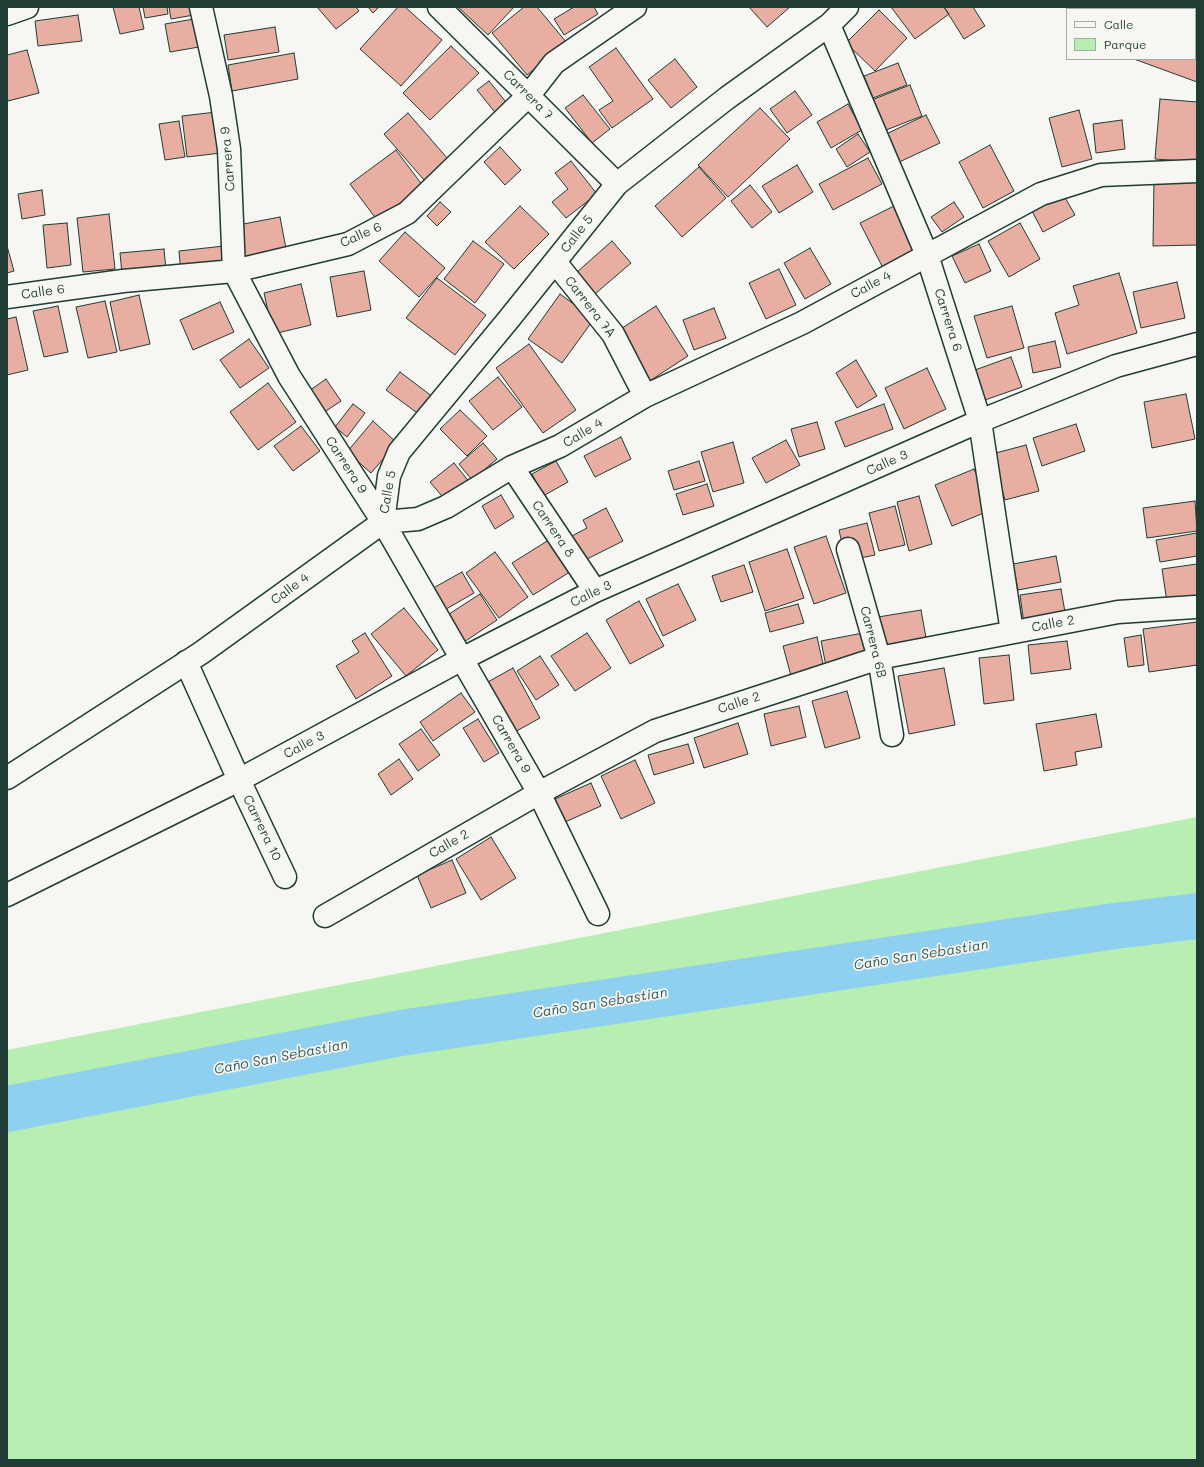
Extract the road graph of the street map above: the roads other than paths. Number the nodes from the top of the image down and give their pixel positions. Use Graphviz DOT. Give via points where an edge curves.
graph roads {
  1 [pos="27,7"];
  2 [pos="201,7"];
  3 [pos="440,7"];
  4 [pos="636,7"];
  5 [pos="847,7"];
  6 [pos="7,14"];
  7 [pos="829,25"];
  8 [pos="529,95"];
  9 [pos="1197,171"];
  10 [pos="617,184"];
  11 [pos="926,255"];
  12 [pos="555,262"];
  13 [pos="234,271"];
  14 [pos="7,297"];
  15 [pos="1197,344"];
  16 [pos="645,396"];
  17 [pos="980,421"];
  18 [pos="512,467"];
  19 [pos="383,522"];
  20 [pos="848,549"];
  21 [pos="595,591"];
  22 [pos="1195,607"];
  23 [pos="1012,632"];
  24 [pos="462,658"];
  25 [pos="879,658"];
  26 [pos="186,662"];
  27 [pos="892,735"];
  28 [pos="7,778"];
  29 [pos="239,780"];
  30 [pos="538,792"];
  31 [pos="285,877"];
  32 [pos="7,895"];
  33 [pos="598,914"];
  34 [pos="325,916"];
  1 -- 6 [label="street"];
  2 -- 13 [label="street, Carrera 9" via="221,96 229,149"];
  3 -- 8 [label="street, Carrera 7"];
  4 -- 8 [label="street, Calle 6" via="554,63"];
  5 -- 7 [label="street, Calle 5"];
  7 -- 10 [label="street, Calle 5" via="727,98"];
  7 -- 11 [label="street, Carrera 6"];
  8 -- 10 [label="street, Carrera 7"];
  8 -- 13 [label="street, Calle 6" via="407,213 348,244"];
  9 -- 11 [label="street, Calle 4" via="1101,175 1041,194"];
  10 -- 12 [label="street, Calle 5"];
  11 -- 16 [label="street, Calle 4" via="802,323"];
  11 -- 17 [label="street, Carrera 6"];
  12 -- 16 [label="street, Carrera 7A" via="613,334"];
  12 -- 19 [label="street, Calle 5" via="399,452 388,476"];
  13 -- 14 [label="street, Calle 6" via="123,281"];
  13 -- 19 [label="street, Carrera 9" via="289,376"];
  15 -- 17 [label="street, Calle 3" via="1116,366"];
  16 -- 18 [label="street, Calle 4" via="560,446"];
  17 -- 21 [label="street, Calle 3"];
  17 -- 23 [label="street, Carrera 6"];
  18 -- 19 [label="street, Calle 4" via="446,507 418,519"];
  18 -- 21 [label="street, Carrera 8"];
  19 -- 24 [label="street, Carrera 9"];
  19 -- 26 [label="street, Calle 4"];
  20 -- 25 [label="street, Carrera 6B"];
  21 -- 24 [label="street, Calle 3"];
  22 -- 23 [label="street, Calle 2" via="1118,612"];
  23 -- 25 [label="street, Calle 2"];
  24 -- 29 [label="street, Calle 3"];
  24 -- 30 [label="street, Carrera 9"];
  25 -- 27 [label="street, Carrera 6B"];
  25 -- 30 [label="street, Calle 2" via="655,731"];
  26 -- 28 [label="street, Calle 4"];
  26 -- 29 [label="street, Carrera 10"];
  29 -- 31 [label="street, Carrera 10"];
  29 -- 32 [label="street, Calle 3"];
  30 -- 33 [label="street, Carrera 9"];
  30 -- 34 [label="street, Calle 2"];
}
